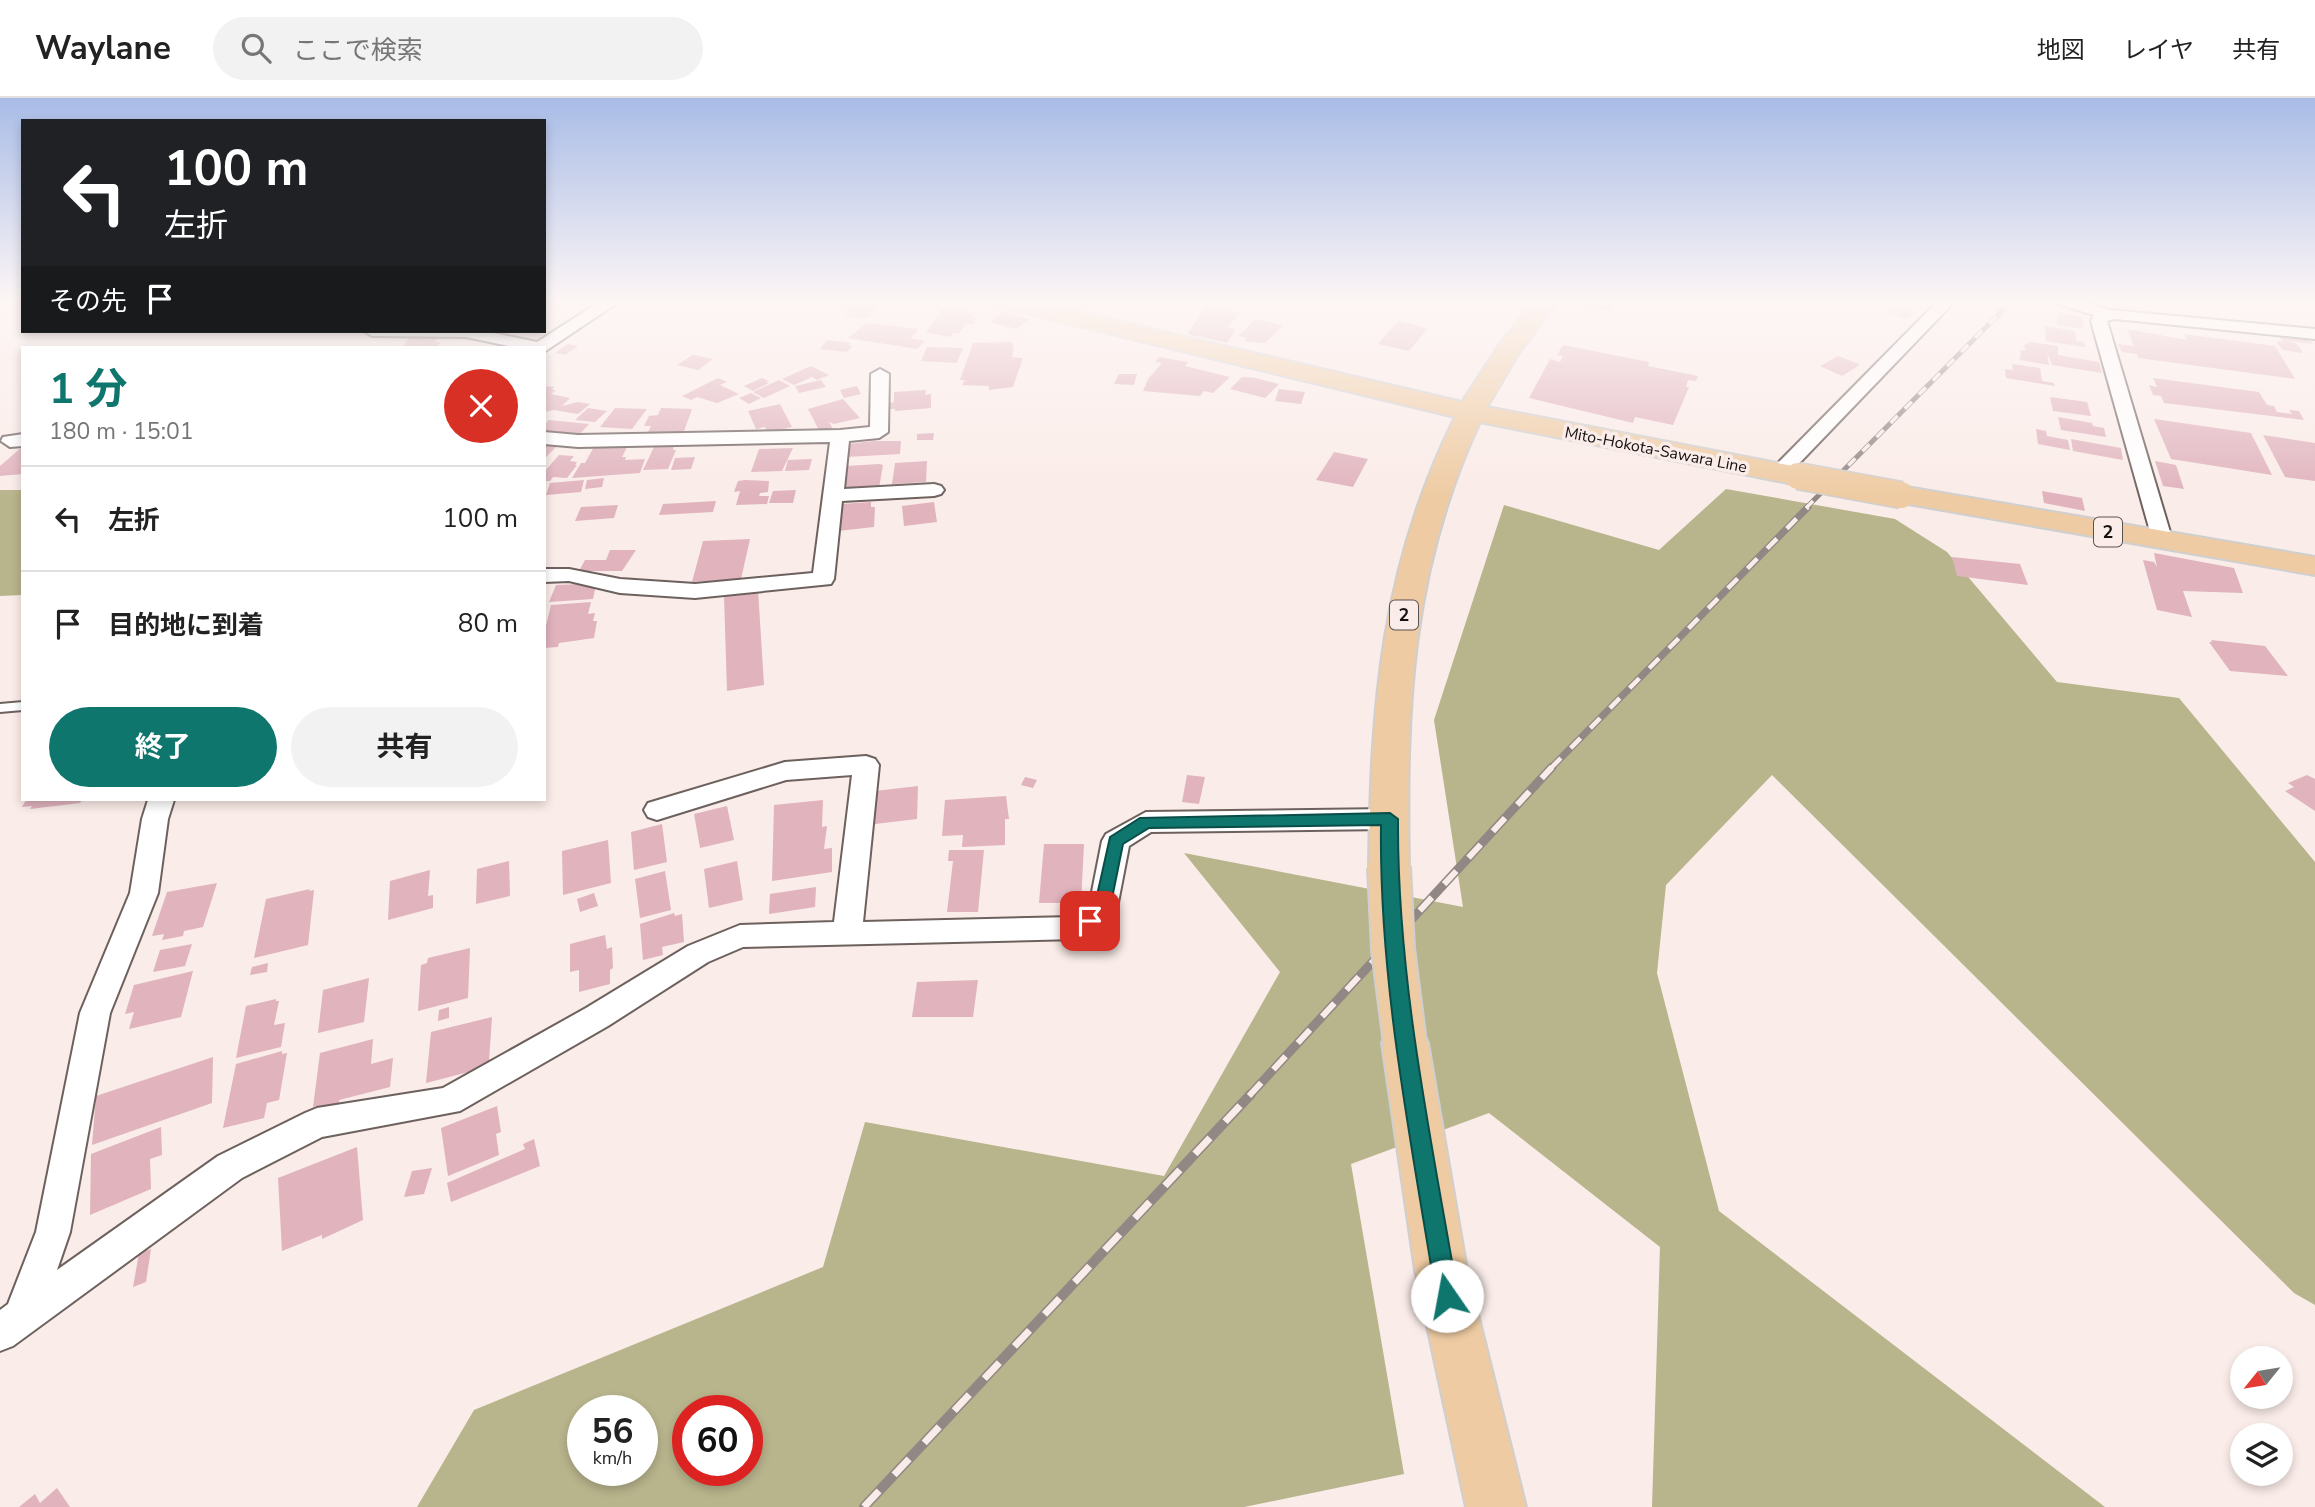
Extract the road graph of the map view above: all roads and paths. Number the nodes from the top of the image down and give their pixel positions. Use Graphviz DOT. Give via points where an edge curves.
graph roads {
  1 [pos="1279,367"];
  2 [pos="1498,367"];
  3 [pos="1881,367"];
  4 [pos="2112,367"];
  5 [pos="880,374"];
  6 [pos="1469,412"];
  7 [pos="840,436"];
  8 [pos="546,439"];
  9 [pos="1789,474"];
  10 [pos="934,490"];
  11 [pos="833,496"];
  12 [pos="2163,542"];
  13 [pos="2315,566"];
  14 [pos="546,576"];
  15 [pos="21,706"];
  16 [pos="0,708"];
  17 [pos="161,801"];
  18 [pos="657,810"];
  19 [pos="1390,819"];
  20 [pos="847,934"];
  21 [pos="11,1325"];
  22 [pos="1496,1507"];
  1 -- 6 [label="main road, Mito-Hokota-Sawara Line / 2"];
  2 -- 6 [label="main road"];
  3 -- 9 [label="street" via="1840,407"];
  4 -- 12 [label="street"];
  5 -- 7 [label="street" via="879,432"];
  6 -- 9 [label="main road, Mito-Hokota-Sawara Line / 2"];
  6 -- 19 [label="main road, 2" via="1442,469 1422,531 1401,626 1392,701"];
  7 -- 8 [label="street"];
  7 -- 11 [label="street"];
  9 -- 12 [label="main road, Mito-Hokota-Sawara Line / 2, bridge"];
  10 -- 11 [label="street"];
  11 -- 14 [label="street" via="823,579 695,591"];
  12 -- 13 [label="main road, Mito-Hokota-Sawara Line / 2"];
  15 -- 16 [label="lane"];
  17 -- 21 [label="street" via="144,893 94,1013 53,1233"];
  18 -- 20 [label="street" via="785,771 866,765"];
  19 -- 20 [label="street" via="1146,822 1116,841 1102,913 1078,929"];
  19 -- 22 [label="main road, 2, bridge" via="1393,949 1405,1043 1441,1270"];
  20 -- 21 [label="street" via="740,936 698,954 449,1101 317,1123 230,1167"];
}
